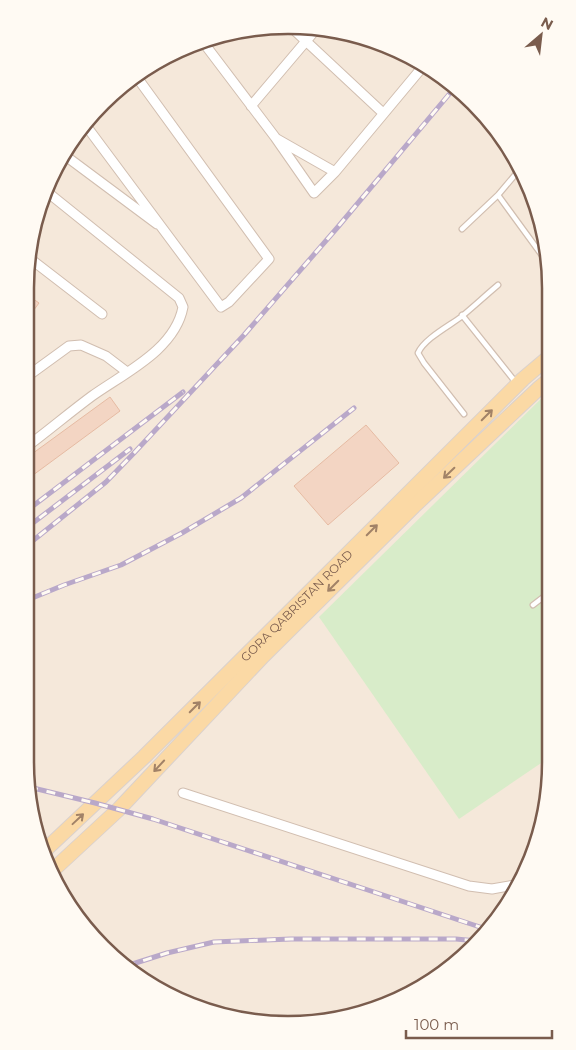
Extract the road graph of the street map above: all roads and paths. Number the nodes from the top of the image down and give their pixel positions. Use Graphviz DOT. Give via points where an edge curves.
graph roads {
  1 [pos="298,34"];
  2 [pos="312,35"];
  3 [pos="306,41"];
  4 [pos="207,47"];
  5 [pos="419,71"];
  6 [pos="140,82"];
  7 [pos="251,106"];
  8 [pos="383,113"];
  9 [pos="89,130"];
  10 [pos="274,137"];
  11 [pos="69,159"];
  12 [pos="335,172"];
  13 [pos="515,175"];
  14 [pos="51,195"];
  15 [pos="498,195"];
  16 [pos="462,229"];
  17 [pos="166,231"];
  18 [pos="539,252"];
  19 [pos="35,262"];
  20 [pos="498,285"];
  21 [pos="102,314"];
  22 [pos="462,316"];
  23 [pos="542,363"];
  24 [pos="34,371"];
  25 [pos="127,372"];
  26 [pos="518,385"];
  27 [pos="542,386"];
  28 [pos="464,414"];
  29 [pos="34,441"];
  30 [pos="542,599"];
  31 [pos="533,606"];
  32 [pos="183,793"];
  33 [pos="48,847"];
  34 [pos="57,867"];
  35 [pos="510,886"];
  1 -- 3 [label="street"];
  2 -- 3 [label="street"];
  3 -- 7 [label="street"];
  3 -- 8 [label="street"];
  4 -- 7 [label="street"];
  5 -- 8 [label="street"];
  6 -- 17 [label="street" via="269,259 235,298 221,307"];
  7 -- 10 [label="street"];
  8 -- 12 [label="street"];
  9 -- 17 [label="street"];
  10 -- 12 [label="street"];
  10 -- 12 [label="street" via="314,193"];
  11 -- 17 [label="street"];
  13 -- 15 [label="lane"];
  14 -- 25 [label="street" via="180,298 183,307 174,329 154,352"];
  15 -- 16 [label="lane"];
  15 -- 18 [label="lane"];
  19 -- 21 [label="street"];
  20 -- 22 [label="lane"];
  22 -- 26 [label="lane"];
  22 -- 28 [label="lane" via="428,341 418,353"];
  23 -- 26 [label="main road, GORA QABRISTAN ROAD"];
  24 -- 25 [label="street" via="69,346 81,345 106,356"];
  25 -- 29 [label="street"];
  33 -- 26 [label="main road, GORA QABRISTAN ROAD, one-way" via="144,757"];
  27 -- 34 [label="main road, GORA QABRISTAN ROAD, one-way" via="414,506 263,656 119,809"];
  30 -- 31 [label="lane"];
  32 -- 35 [label="street" via="469,886 492,889"];
}
